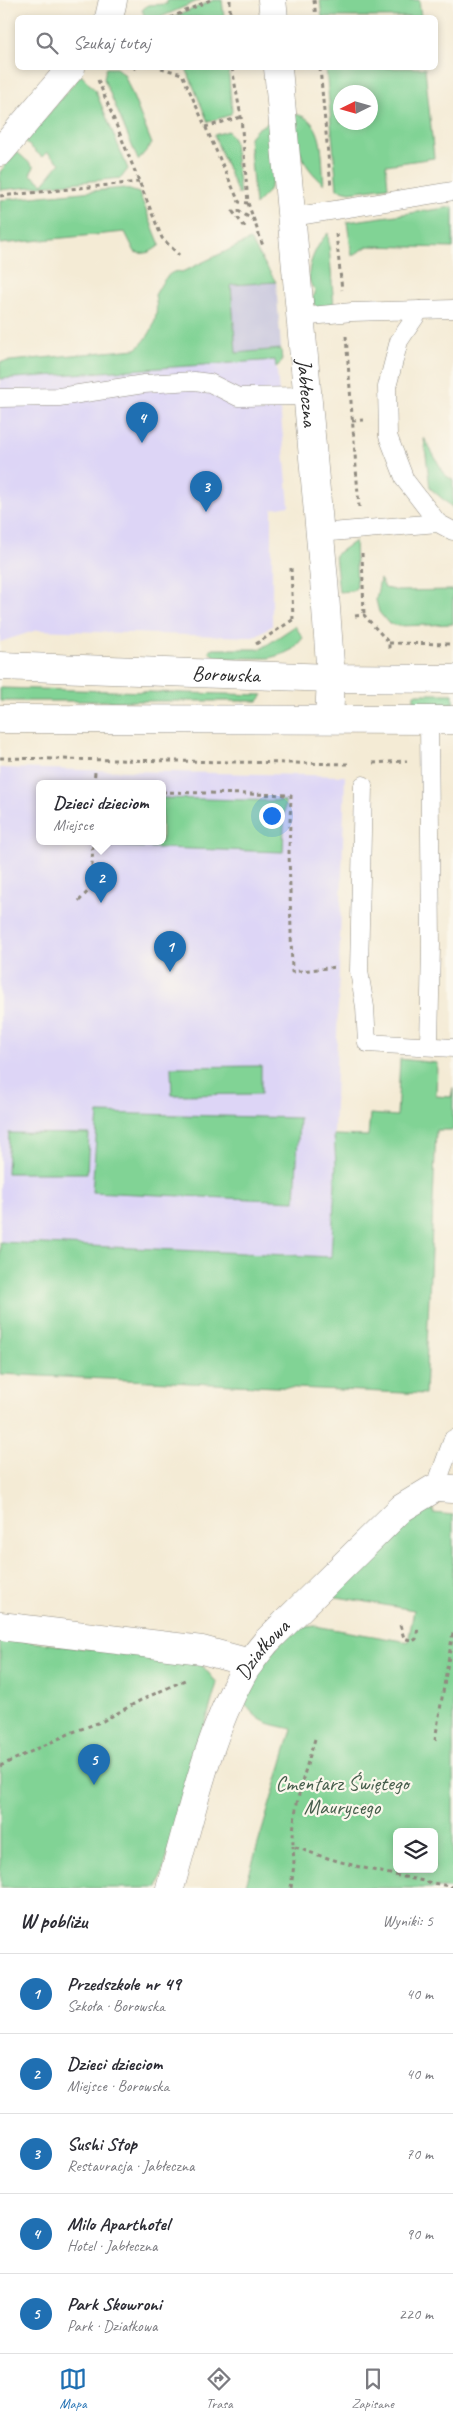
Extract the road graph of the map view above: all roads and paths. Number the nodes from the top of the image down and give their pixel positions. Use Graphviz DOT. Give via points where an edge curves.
graph roads {
  1 [pos="113,0"];
  2 [pos="210,0"];
  3 [pos="230,0"];
  4 [pos="272,0"];
  5 [pos="314,0"];
  6 [pos="109,15"];
  7 [pos="177,15"];
  8 [pos="230,15"];
  9 [pos="274,15"];
  10 [pos="316,15"];
  11 [pos="69,70"];
  12 [pos="168,70"];
  13 [pos="278,70"];
  14 [pos="320,70"];
  15 [pos="96,76"];
  16 [pos="241,117"];
  17 [pos="205,127"];
  18 [pos="0,152"];
  19 [pos="139,182"];
  20 [pos="331,187"];
  21 [pos="453,191"];
  22 [pos="0,196"];
  23 [pos="248,202"];
  24 [pos="292,217"];
  25 [pos="254,220"];
  26 [pos="245,227"];
  27 [pos="336,229"];
  28 [pos="179,255"];
  29 [pos="342,296"];
  30 [pos="453,309"];
  31 [pos="420,310"];
  32 [pos="300,317"];
  33 [pos="345,327"];
  34 [pos="307,396"];
  35 [pos="0,398"];
  36 [pos="360,513"];
  37 [pos="446,527"];
  38 [pos="320,533"];
  39 [pos="362,546"];
  40 [pos="364,615"];
  41 [pos="349,616"];
  42 [pos="293,619"];
  43 [pos="257,644"];
  44 [pos="453,644"];
  45 [pos="0,666"];
  46 [pos="331,678"];
  47 [pos="453,678"];
  48 [pos="0,719"];
  49 [pos="329,719"];
  50 [pos="441,720"];
  51 [pos="0,758"];
  52 [pos="415,761"];
  53 [pos="368,763"];
  54 [pos="352,764"];
  55 [pos="95,772"];
  56 [pos="94,780"];
  57 [pos="363,785"];
  58 [pos="166,792"];
  59 [pos="93,845"];
  60 [pos="79,901"];
  61 [pos="359,967"];
  62 [pos="429,1046"];
  63 [pos="453,1048"];
  64 [pos="453,1439"];
  65 [pos="444,1488"];
  66 [pos="400,1625"];
  67 [pos="0,1626"];
  68 [pos="418,1628"];
  69 [pos="453,1632"];
  70 [pos="250,1663"];
  71 [pos="193,1676"];
  72 [pos="315,1739"];
  73 [pos="435,1740"];
  74 [pos="0,1766"];
  75 [pos="293,1846"];
  76 [pos="453,1887"];
  77 [pos="170,1888"];
  78 [pos="291,1888"];
  1 -- 6 [label="street"];
  2 -- 7 [label="path"];
  3 -- 8 [label="path"];
  4 -- 9 [label="street"];
  5 -- 10 [label="path"];
  11 -- 18 [label="street"];
  12 -- 17 [label="path" via="182,74"];
  13 -- 24 [label="street, Jabłeczna"];
  14 -- 20 [label="path"];
  15 -- 19 [label="path"];
  16 -- 17 [label="path"];
  17 -- 23 [label="path" via="239,202"];
  19 -- 22 [label="path"];
  19 -- 28 [label="path" via="162,238"];
  21 -- 24 [label="lane"];
  24 -- 32 [label="street, Jabłeczna"];
  25 -- 26 [label="path" via="238,211 233,212"];
  27 -- 29 [label="path"];
  30 -- 31 [label="lane"];
  31 -- 32 [label="lane"];
  31 -- 37 [label="lane" via="399,341 386,387 388,436 405,480"];
  32 -- 34 [label="street, Jabłeczna"];
  33 -- 36 [label="path"];
  34 -- 35 [label="lane" via="238,397 210,383 194,381 144,384 60,397"];
  34 -- 38 [label="street, Jabłeczna"];
  37 -- 38 [label="lane"];
  38 -- 46 [label="street, Jabłeczna"];
  39 -- 40 [label="path"];
  40 -- 41 [label="path"];
  40 -- 44 [label="path" via="389,643"];
  42 -- 43 [label="path"];
  45 -- 46 [label="street, Borowska"];
  46 -- 47 [label="street, Borowska"];
  46 -- 49 [label="street, Jabłeczna"];
  48 -- 49 [label="street, Borowska"];
  49 -- 50 [label="street, Borowska"];
  50 -- 62 [label="lane"];
  51 -- 54 [label="path"];
  52 -- 53 [label="path"];
  55 -- 56 [label="path"];
  57 -- 61 [label="lane"];
  58 -- 61 [label="path" via="291,795 292,972"];
  59 -- 60 [label="path" via="91,888"];
  61 -- 62 [label="lane" via="366,1007 367,1043"];
  62 -- 63 [label="lane"];
  64 -- 65 [label="lane"];
  65 -- 70 [label="street, Działkowa" via="402,1508 267,1641"];
  66 -- 68 [label="path" via="404,1638 409,1640 416,1639"];
  67 -- 70 [label="street" via="202,1650"];
  69 -- 73 [label="path"];
  70 -- 77 [label="street, Działkowa" via="212,1744"];
  71 -- 74 [label="path" via="104,1721"];
  72 -- 75 [label="path" via="297,1799"];
  75 -- 76 [label="path" via="375,1871"];
  75 -- 78 [label="path"];
}
